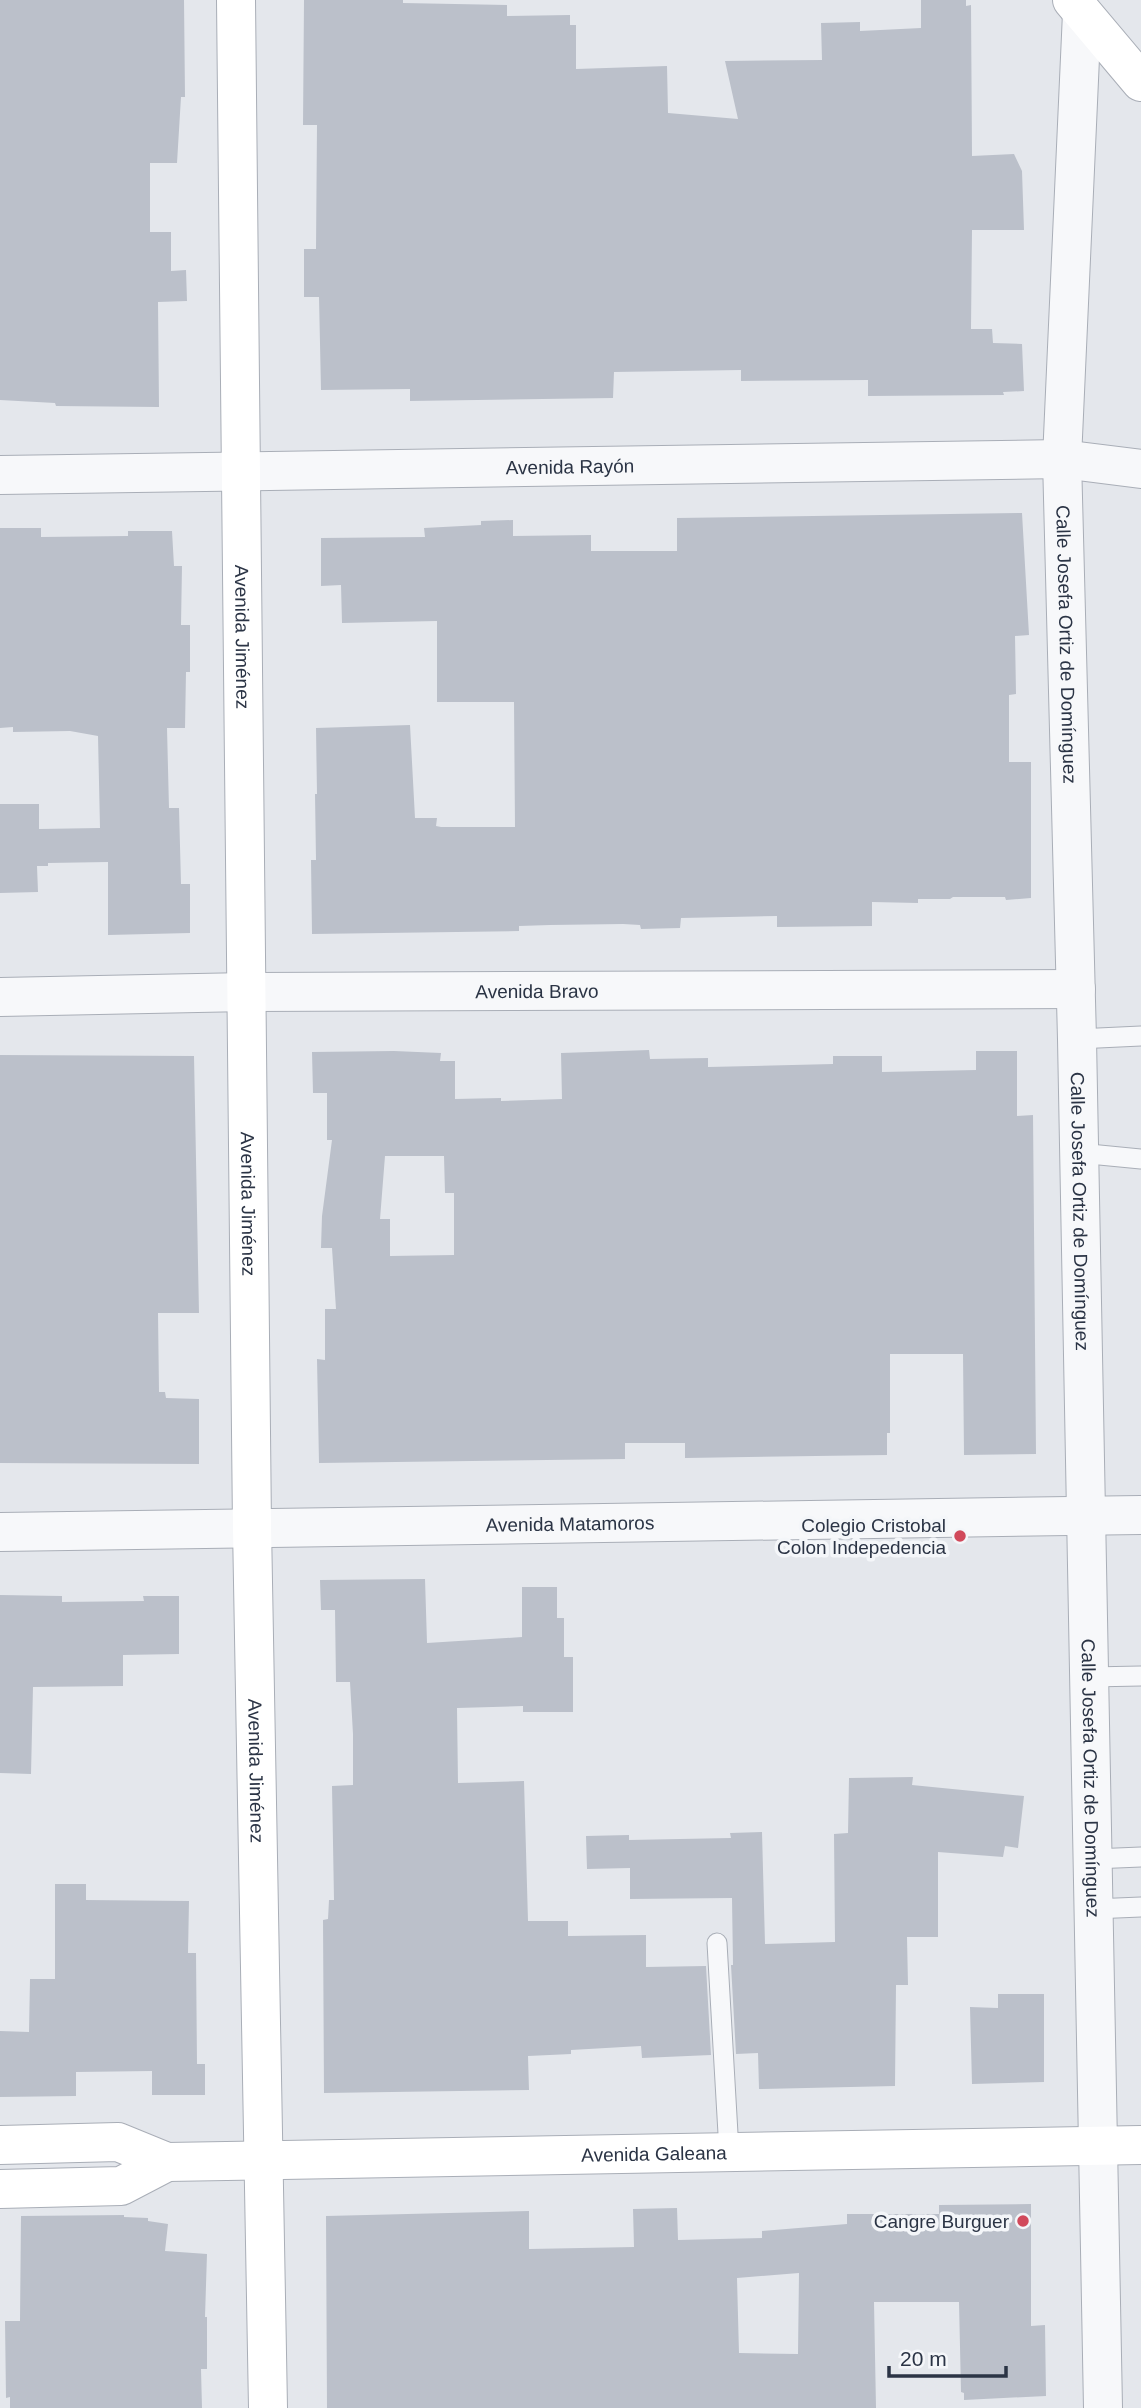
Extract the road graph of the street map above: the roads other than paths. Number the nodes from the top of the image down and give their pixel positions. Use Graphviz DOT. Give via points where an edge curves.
graph roads {
  1 [pos="236,0"];
  2 [pos="1077,6"];
  3 [pos="1141,82"];
  4 [pos="1062,459"];
  5 [pos="1141,469"];
  6 [pos="242,472"];
  7 [pos="0,475"];
  8 [pos="1076,989"];
  9 [pos="247,992"];
  10 [pos="0,997"];
  11 [pos="1141,1036"];
  12 [pos="1077,1039"];
  13 [pos="1079,1153"];
  14 [pos="1141,1159"];
  15 [pos="1141,1515"];
  16 [pos="1087,1517"];
  17 [pos="252,1527"];
  18 [pos="0,1532"];
  19 [pos="1141,1676"];
  20 [pos="1090,1677"];
  21 [pos="1141,1857"];
  22 [pos="1093,1859"];
  23 [pos="1141,1907"];
  24 [pos="1093,1909"];
  25 [pos="717,1943"];
  26 [pos="1097,2144"];
  27 [pos="0,2145"];
  28 [pos="1141,2145"];
  29 [pos="729,2151"];
  30 [pos="265,2160"];
  31 [pos="167,2162"];
  32 [pos="0,2189"];
  33 [pos="268,2408"];
  34 [pos="1103,2408"];
  1 -- 6 [label="street, Avenida Jiménez"];
  2 -- 3 [label="street"];
  2 -- 4 [label="street, Calle Josefa Ortiz de Domínguez"];
  4 -- 5 [label="street, Avenida Rayón"];
  4 -- 6 [label="street, Avenida Rayón"];
  4 -- 8 [label="street, Calle Josefa Ortiz de Domínguez"];
  6 -- 7 [label="street, Avenida Rayón"];
  6 -- 9 [label="street, Avenida Jiménez"];
  8 -- 9 [label="street, Avenida Bravo"];
  8 -- 12 [label="street, Calle Josefa Ortiz de Domínguez"];
  9 -- 10 [label="street, Avenida Bravo"];
  9 -- 17 [label="street, Avenida Jiménez"];
  11 -- 12 [label="lane"];
  12 -- 13 [label="street, Calle Josefa Ortiz de Domínguez"];
  13 -- 14 [label="lane"];
  13 -- 16 [label="street, Calle Josefa Ortiz de Domínguez"];
  15 -- 16 [label="street, Avenida Matamoros"];
  16 -- 17 [label="street, Avenida Matamoros"];
  16 -- 20 [label="street, Calle Josefa Ortiz de Domínguez"];
  17 -- 18 [label="street, Avenida Matamoros"];
  17 -- 30 [label="street, Avenida Jiménez"];
  19 -- 20 [label="lane"];
  20 -- 22 [label="street, Calle Josefa Ortiz de Domínguez"];
  21 -- 22 [label="lane"];
  22 -- 24 [label="street, Calle Josefa Ortiz de Domínguez"];
  23 -- 24 [label="lane"];
  24 -- 26 [label="street, Calle Josefa Ortiz de Domínguez"];
  25 -- 29 [label="lane"];
  26 -- 28 [label="street, Avenida Galeana"];
  26 -- 29 [label="street, Avenida Galeana"];
  26 -- 34 [label="street, Calle Josefa Ortiz de Domínguez"];
  27 -- 31 [label="street, Avenida Galeana" via="118,2142"];
  29 -- 30 [label="street, Avenida Galeana"];
  30 -- 31 [label="street, Avenida Galeana"];
  30 -- 33 [label="street, Avenida Jiménez"];
  31 -- 32 [label="street, Avenida Galeana" via="121,2186"];
}
